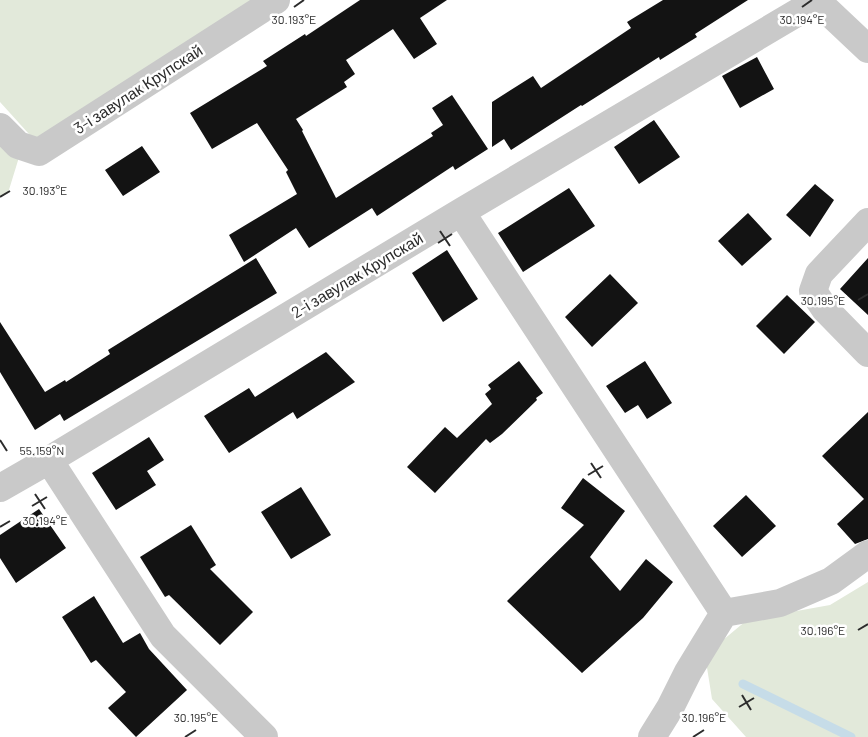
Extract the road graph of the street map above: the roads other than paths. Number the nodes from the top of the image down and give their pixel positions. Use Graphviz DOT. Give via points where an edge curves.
graph roads {
  1 [pos="276,0"];
  2 [pos="817,0"];
  3 [pos="868,49"];
  4 [pos="0,127"];
  5 [pos="461,212"];
  6 [pos="868,222"];
  7 [pos="868,354"];
  8 [pos="49,460"];
  9 [pos="0,488"];
  10 [pos="868,554"];
  11 [pos="724,613"];
  12 [pos="264,737"];
  13 [pos="652,737"];
  1 -- 4 [label="street, 3-і завулак Крупскай" via="39,152 18,145"];
  2 -- 3 [label="street"];
  2 -- 5 [label="street, 2-і завулак Крупскай"];
  5 -- 8 [label="street, 2-і завулак Крупскай"];
  5 -- 11 [label="street"];
  6 -- 7 [label="street" via="819,274 813,291 825,309"];
  8 -- 9 [label="street, 2-і завулак Крупскай"];
  8 -- 12 [label="street" via="162,636"];
  10 -- 11 [label="street" via="831,581 780,603"];
  11 -- 13 [label="street"];
}
